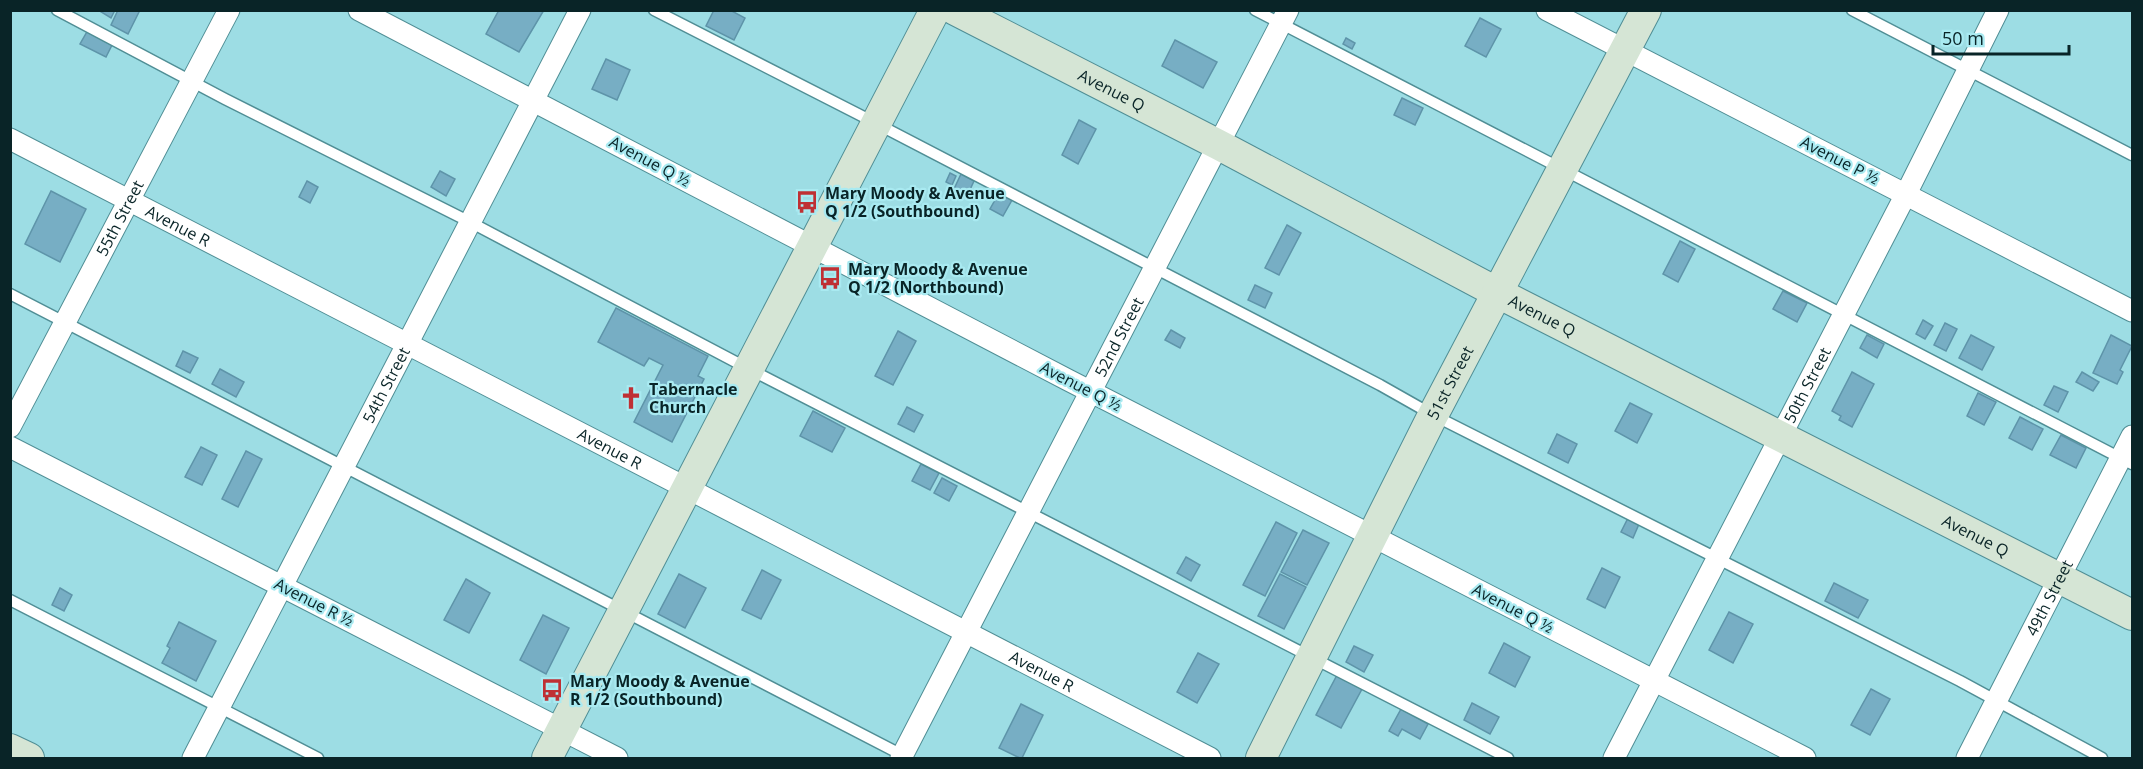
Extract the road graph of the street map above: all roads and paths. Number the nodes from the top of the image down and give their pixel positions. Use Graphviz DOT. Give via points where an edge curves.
graph roads {
  1 [pos="57,10"];
  2 [pos="229,10"];
  3 [pos="358,10"];
  4 [pos="580,10"];
  5 [pos="654,10"];
  6 [pos="935,10"];
  7 [pos="955,10"];
  8 [pos="1255,10"];
  9 [pos="1547,10"];
  10 [pos="1646,10"];
  11 [pos="1852,10"];
  12 [pos="1998,10"];
  13 [pos="1285,17"];
  14 [pos="1626,52"];
  15 [pos="1967,70"];
  16 [pos="192,81"];
  17 [pos="533,100"];
  18 [pos="876,123"];
  19 [pos="10,139"];
  20 [pos="1219,145"];
  21 [pos="2133,155"];
  22 [pos="1563,170"];
  23 [pos="1906,194"];
  24 [pos="129,201"];
  25 [pos="470,222"];
  26 [pos="812,247"];
  27 [pos="1154,269"];
  28 [pos="1498,293"];
  29 [pos="10,294"];
  30 [pos="2133,311"];
  31 [pos="1843,314"];
  32 [pos="65,322"];
  33 [pos="408,343"];
  34 [pos="749,369"];
  35 [pos="1091,392"];
  36 [pos="1433,415"];
  37 [pos="10,427"];
  38 [pos="1780,436"];
  39 [pos="2133,436"];
  40 [pos="10,447"];
  41 [pos="2127,461"];
  42 [pos="344,466"];
  43 [pos="687,488"];
  44 [pos="1028,512"];
  45 [pos="1372,535"];
  46 [pos="1716,559"];
  47 [pos="2060,577"];
  48 [pos="282,586"];
  49 [pos="10,600"];
  50 [pos="623,611"];
  51 [pos="2133,615"];
  52 [pos="967,631"];
  53 [pos="1312,657"];
  54 [pos="1654,680"];
  55 [pos="1996,701"];
  56 [pos="219,707"];
  57 [pos="562,730"];
  58 [pos="10,749"];
  59 [pos="904,758"];
  60 [pos="29,759"];
  61 [pos="193,759"];
  62 [pos="318,759"];
  63 [pos="547,759"];
  64 [pos="617,759"];
  65 [pos="1210,759"];
  66 [pos="1261,759"];
  67 [pos="1508,759"];
  68 [pos="1614,759"];
  69 [pos="1805,759"];
  70 [pos="1966,759"];
  71 [pos="2102,759"];
  1 -- 16 [label="lane"];
  2 -- 16 [label="street, 55th Street"];
  3 -- 17 [label="street, Avenue Q ½"];
  4 -- 17 [label="street, 54th Street"];
  5 -- 18 [label="lane"];
  6 -- 18 [label="street"];
  7 -- 20 [label="street, Avenue Q"];
  8 -- 13 [label="lane"];
  9 -- 14 [label="street, Avenue P ½"];
  10 -- 14 [label="street, 51st Street"];
  11 -- 15 [label="lane"];
  12 -- 15 [label="street, 50th Street"];
  13 -- 20 [label="street, 52nd Street"];
  13 -- 22 [label="lane"];
  14 -- 22 [label="street, 51st Street"];
  14 -- 23 [label="street, Avenue P ½"];
  15 -- 21 [label="lane"];
  15 -- 23 [label="street, 50th Street"];
  16 -- 24 [label="street, 55th Street"];
  16 -- 25 [label="lane"];
  17 -- 25 [label="street, 54th Street"];
  17 -- 26 [label="street, Avenue Q ½"];
  18 -- 26 [label="street"];
  18 -- 27 [label="lane"];
  19 -- 24 [label="street, Avenue R"];
  20 -- 27 [label="street, 52nd Street"];
  20 -- 28 [label="street, Avenue Q"];
  22 -- 28 [label="street, 51st Street"];
  22 -- 31 [label="lane"];
  23 -- 30 [label="street, Avenue P ½"];
  23 -- 31 [label="street, 50th Street"];
  24 -- 32 [label="street, 55th Street"];
  24 -- 33 [label="street, Avenue R"];
  25 -- 33 [label="street, 54th Street"];
  25 -- 34 [label="lane"];
  26 -- 34 [label="street"];
  26 -- 35 [label="street, Avenue Q ½"];
  27 -- 35 [label="street, 52nd Street"];
  27 -- 36 [label="lane"];
  28 -- 36 [label="street, 51st Street"];
  28 -- 38 [label="street, Avenue Q"];
  29 -- 32 [label="lane"];
  31 -- 38 [label="street, 50th Street"];
  31 -- 41 [label="lane"];
  32 -- 37 [label="street, 55th Street"];
  32 -- 42 [label="lane"];
  33 -- 42 [label="street, 54th Street"];
  33 -- 43 [label="street, Avenue R"];
  34 -- 43 [label="street"];
  34 -- 44 [label="lane"];
  35 -- 44 [label="street, 52nd Street"];
  35 -- 45 [label="street, Avenue Q ½"];
  36 -- 45 [label="street, 51st Street"];
  36 -- 46 [label="lane"];
  38 -- 46 [label="street, 50th Street"];
  38 -- 47 [label="street, Avenue Q"];
  39 -- 41 [label="street, 49th Street"];
  40 -- 48 [label="street, Avenue R ½"];
  41 -- 47 [label="street, 49th Street"];
  42 -- 48 [label="street, 54th Street"];
  42 -- 50 [label="lane"];
  43 -- 50 [label="street"];
  43 -- 52 [label="street, Avenue R"];
  44 -- 52 [label="street, 52nd Street"];
  44 -- 53 [label="lane"];
  45 -- 53 [label="street, 51st Street"];
  45 -- 54 [label="street, Avenue Q ½"];
  46 -- 54 [label="street, 50th Street"];
  46 -- 55 [label="lane"];
  47 -- 51 [label="street, Avenue Q"];
  47 -- 55 [label="street, 49th Street"];
  48 -- 56 [label="street, 54th Street"];
  48 -- 57 [label="street, Avenue R ½"];
  49 -- 56 [label="lane"];
  50 -- 57 [label="street"];
  50 -- 59 [label="lane"];
  52 -- 59 [label="street, 52nd Street"];
  52 -- 65 [label="street, Avenue R"];
  53 -- 66 [label="street, 51st Street"];
  53 -- 67 [label="lane"];
  54 -- 68 [label="street, 50th Street"];
  54 -- 69 [label="street, Avenue Q ½"];
  55 -- 70 [label="street, 49th Street"];
  55 -- 71 [label="lane"];
  56 -- 61 [label="street, 54th Street"];
  56 -- 62 [label="lane"];
  57 -- 63 [label="street"];
  57 -- 64 [label="street, Avenue R ½"];
  58 -- 60 [label="street"];
}
